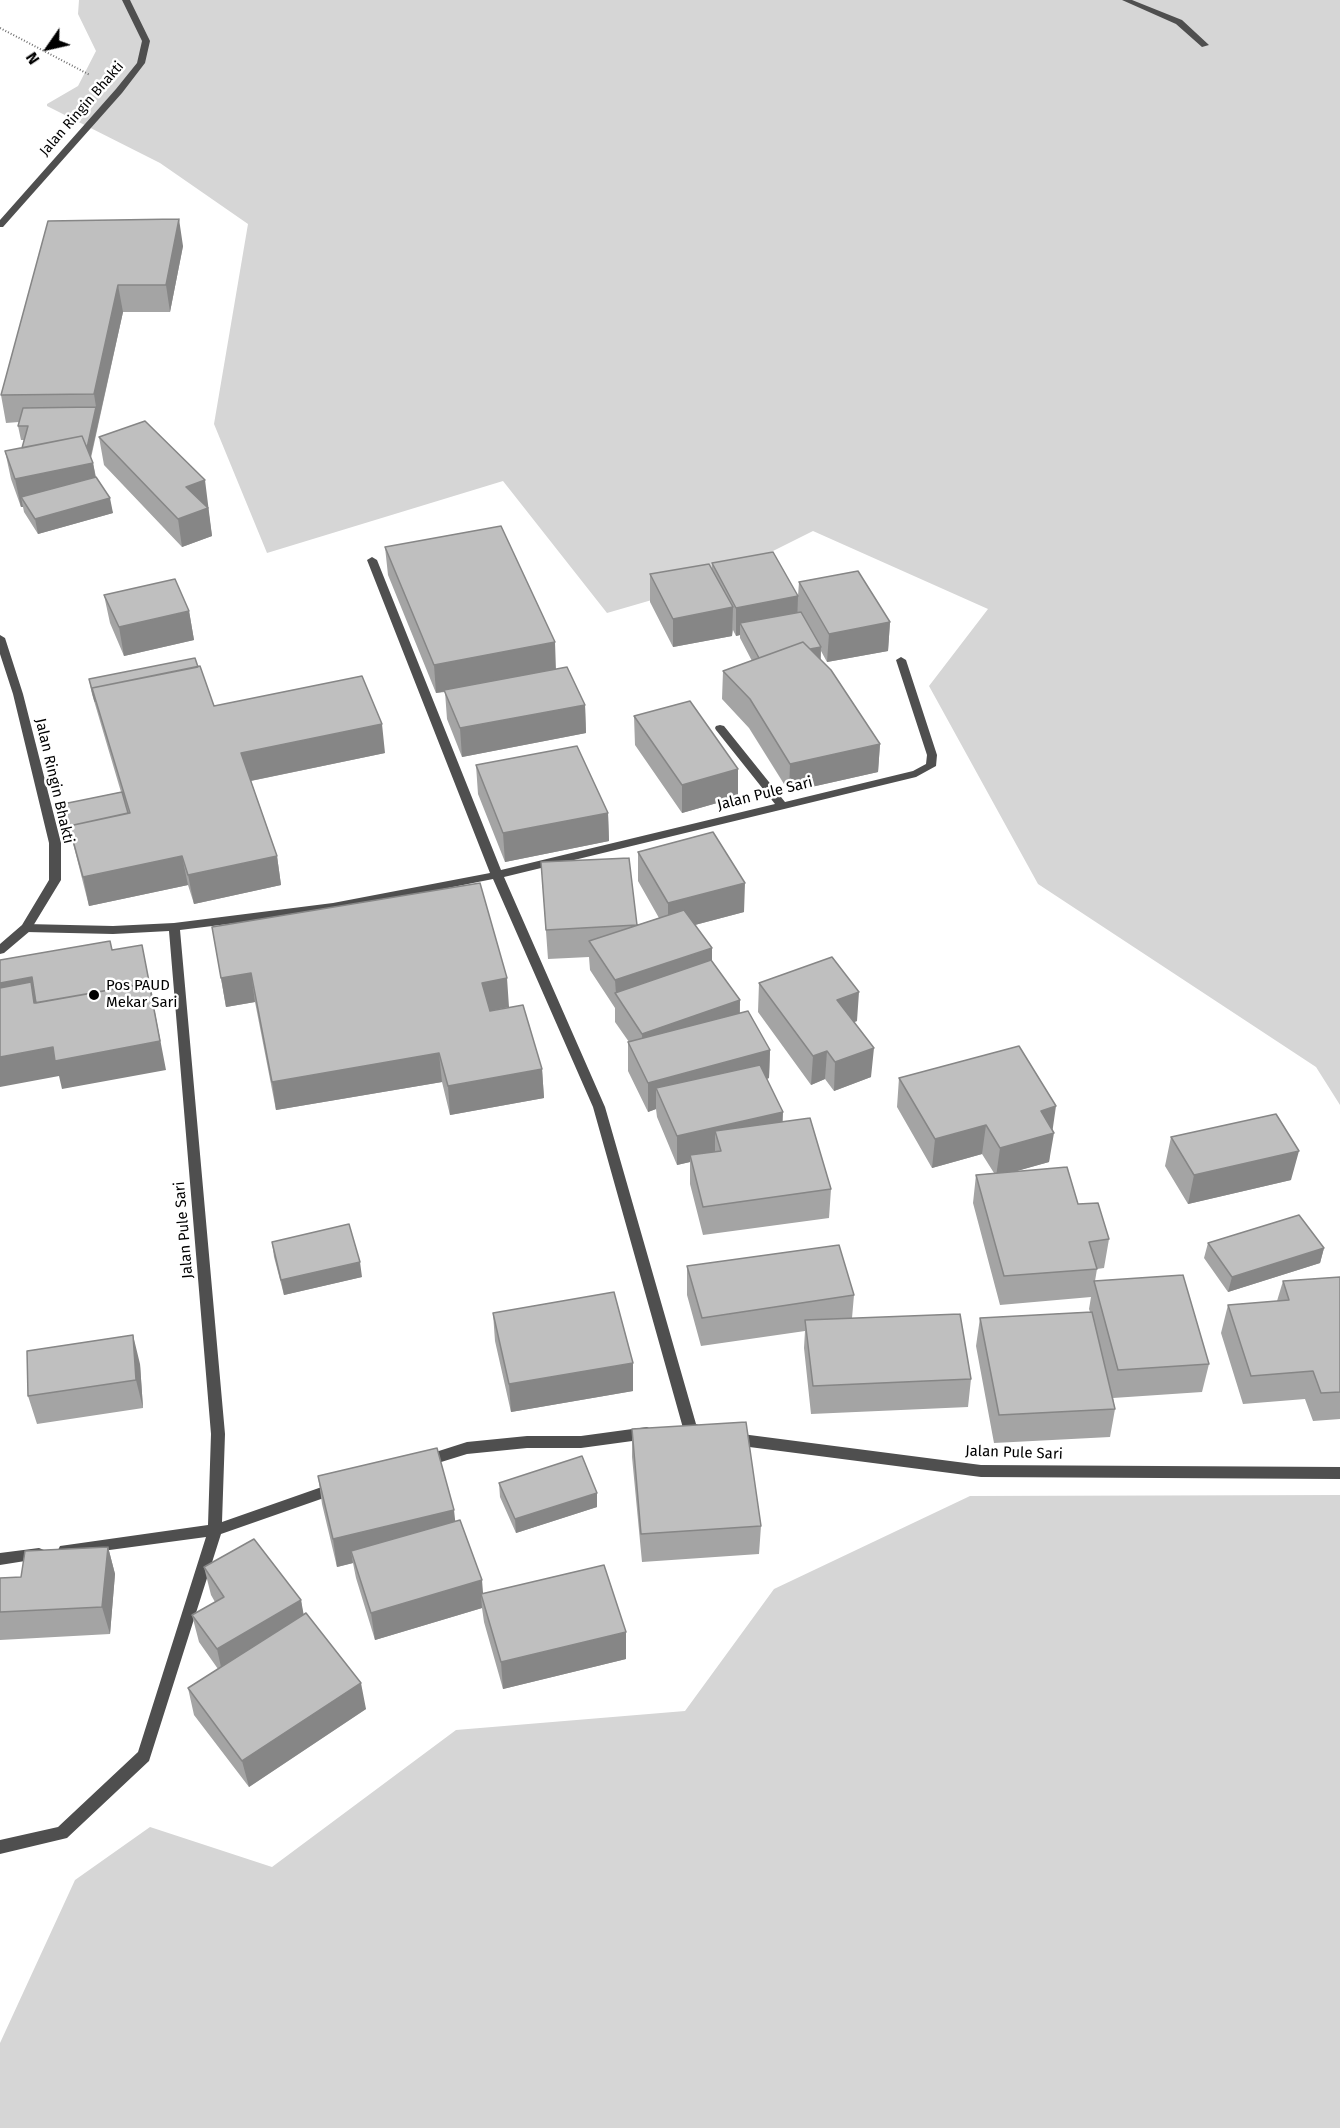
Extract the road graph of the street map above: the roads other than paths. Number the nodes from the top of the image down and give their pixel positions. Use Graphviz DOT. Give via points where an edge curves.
graph roads {
  1 [pos="126,0"];
  2 [pos="1126,0"];
  3 [pos="1205,45"];
  4 [pos="0,225"];
  5 [pos="372,560"];
  6 [pos="0,638"];
  7 [pos="901,660"];
  8 [pos="720,728"];
  9 [pos="783,807"];
  10 [pos="497,875"];
  11 [pos="174,927"];
  12 [pos="26,928"];
  13 [pos="0,950"];
  14 [pos="657,1432"];
  15 [pos="414,1464"];
  16 [pos="1340,1473"];
  17 [pos="345,1486"];
  18 [pos="215,1530"];
  19 [pos="0,1559"];
  20 [pos="0,1847"];
  1 -- 4 [label="street, Jalan Ringin Bhakti" via="146,41 141,63"];
  2 -- 3 [label="street" via="1179,22"];
  5 -- 10 [label="street, Jalan Pule Sari"];
  6 -- 12 [label="street, Jalan Ringin Bhakti" via="55,843 55,880"];
  7 -- 9 [label="street, Jalan Pule Sari" via="932,755 931,766 916,774"];
  8 -- 9 [label="street"];
  9 -- 10 [label="street, Jalan Pule Sari"];
  10 -- 11 [label="street, Jalan Pule Sari" via="333,907"];
  10 -- 16 [label="street, Jalan Pule Sari" via="599,1107 685,1429 981,1471"];
  11 -- 12 [label="street, Jalan Pule Sari"];
  11 -- 18 [label="street, Jalan Pule Sari" via="218,1434"];
  12 -- 13 [label="street, Jalan Ringin Bhakti"];
  14 -- 15 [label="street" via="581,1442 467,1448"];
  17 -- 18 [label="street"];
  18 -- 19 [label="street"];
  18 -- 20 [label="street, Jalan Pule Sari" via="144,1756 62,1833"];
}
